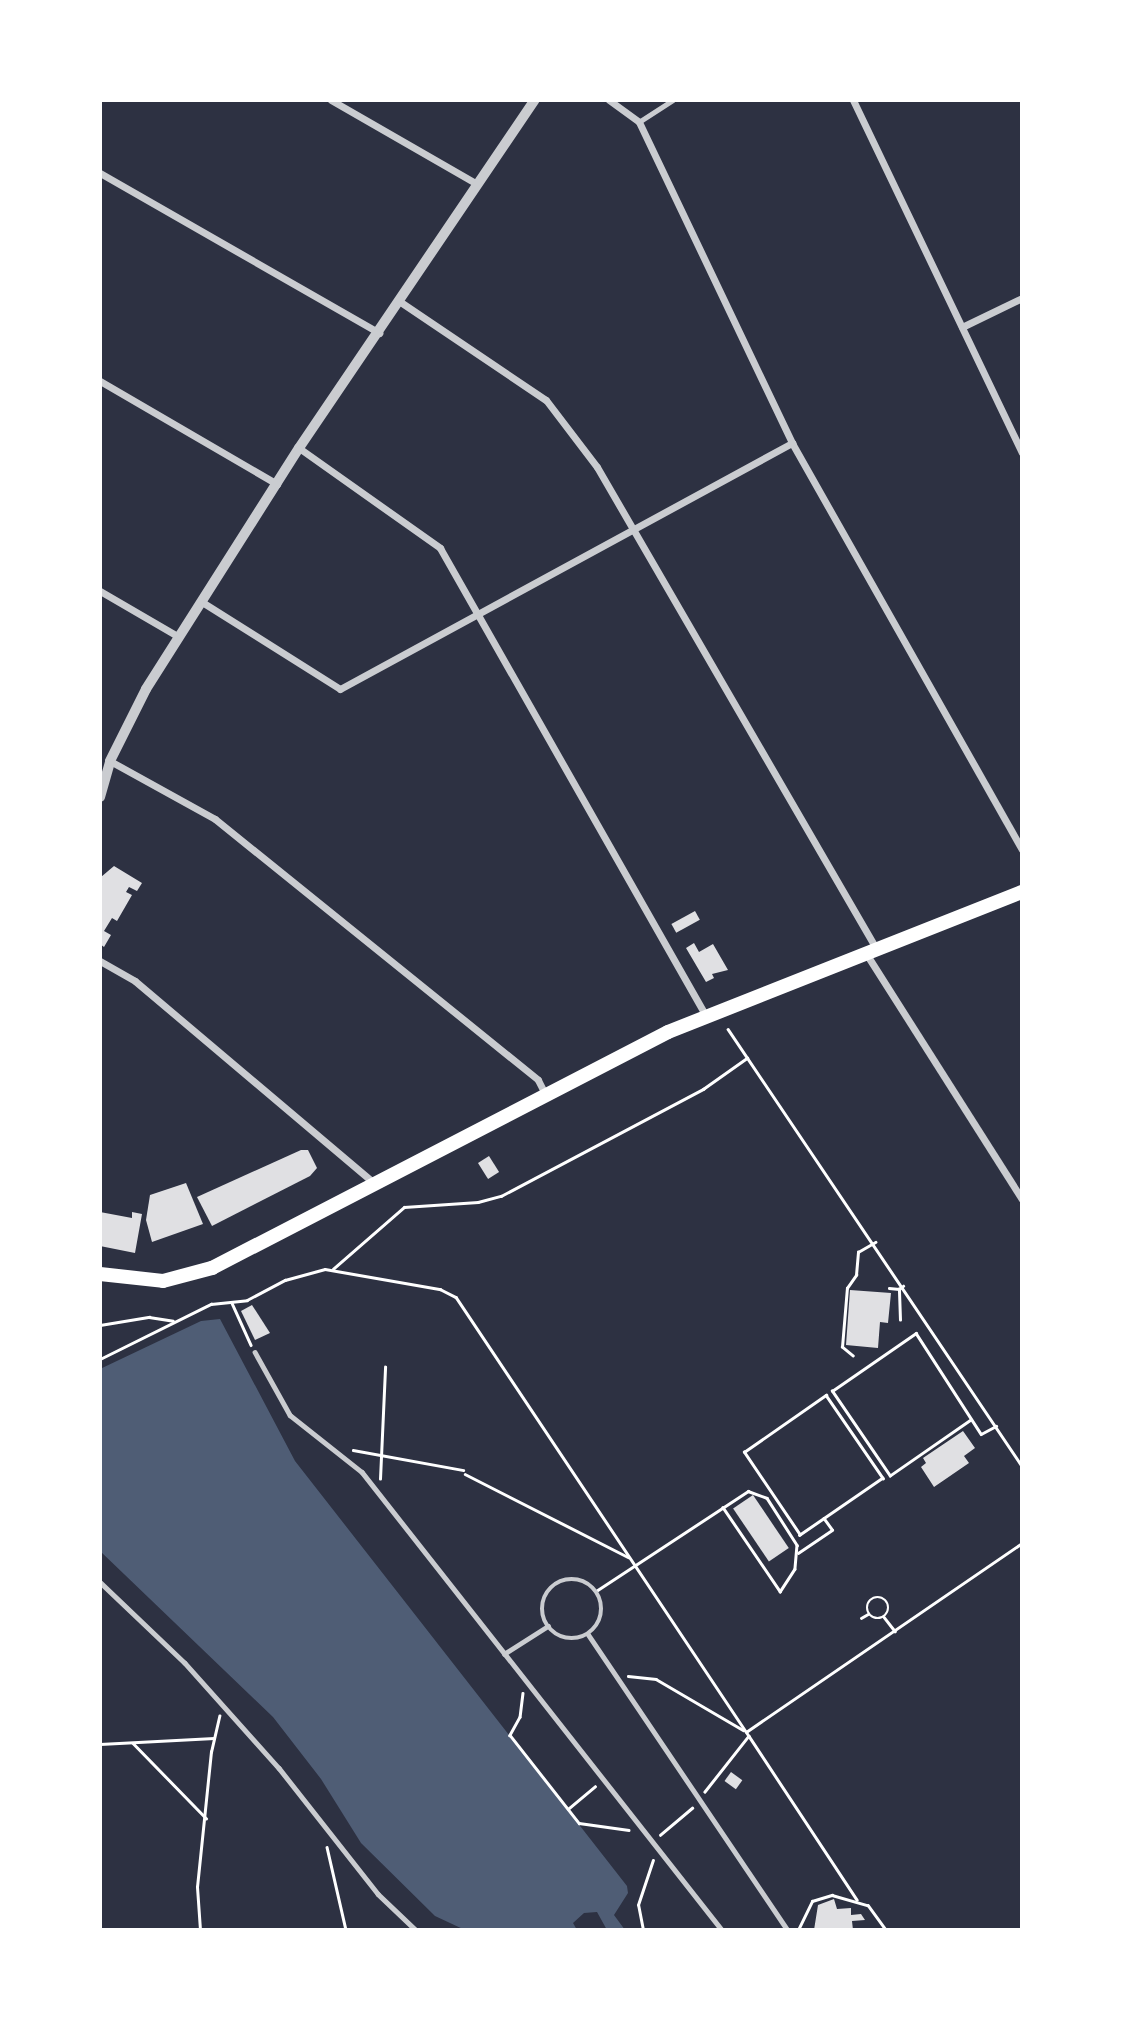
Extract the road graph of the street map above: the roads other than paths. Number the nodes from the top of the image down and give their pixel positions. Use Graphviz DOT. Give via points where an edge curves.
graph roads {
  1 [pos="331,100"];
  2 [pos="535,100"];
  3 [pos="609,100"];
  4 [pos="673,100"];
  5 [pos="853,100"];
  6 [pos="639,122"];
  7 [pos="100,173"];
  8 [pos="477,184"];
  9 [pos="1022,298"];
  10 [pos="399,301"];
  11 [pos="962,327"];
  12 [pos="379,333"];
  13 [pos="100,381"];
  14 [pos="792,443"];
  15 [pos="299,448"];
  16 [pos="1022,453"];
  17 [pos="277,484"];
  18 [pos="637,531"];
  19 [pos="100,591"];
  20 [pos="202,602"];
  21 [pos="479,611"];
  22 [pos="178,638"];
  23 [pos="110,761"];
  24 [pos="100,797"];
  25 [pos="1022,850"];
  26 [pos="1022,892"];
  27 [pos="872,953"];
  28 [pos="100,961"];
  29 [pos="706,1016"];
  30 [pos="545,1094"];
  31 [pos="376,1185"];
  32 [pos="1022,1199"];
  33 [pos="100,1274"];
  34 [pos="255,1352"];
  35 [pos="100,1582"];
  36 [pos="548,1626"];
  37 [pos="588,1634"];
  38 [pos="504,1654"];
  39 [pos="416,1930"];
  40 [pos="722,1930"];
  41 [pos="788,1930"];
  1 -- 8 [label="street"];
  2 -- 8 [label="street"];
  3 -- 6 [label="street"];
  4 -- 6 [label="lane"];
  5 -- 11 [label="street"];
  6 -- 14 [label="street"];
  7 -- 12 [label="street"];
  8 -- 10 [label="street"];
  9 -- 11 [label="street"];
  10 -- 12 [label="street"];
  10 -- 18 [label="street" via="546,400 597,467"];
  11 -- 16 [label="street"];
  12 -- 15 [label="street"];
  13 -- 17 [label="street"];
  14 -- 18 [label="street"];
  14 -- 25 [label="street"];
  15 -- 17 [label="street"];
  15 -- 21 [label="street" via="440,548"];
  17 -- 20 [label="street"];
  18 -- 21 [label="street"];
  18 -- 27 [label="street"];
  19 -- 22 [label="street"];
  20 -- 21 [label="street" via="340,689"];
  20 -- 22 [label="street"];
  21 -- 29 [label="street"];
  22 -- 23 [label="street" via="145,689"];
  23 -- 24 [label="street"];
  23 -- 30 [label="street" via="215,819 538,1080"];
  26 -- 27 [label="main road"];
  27 -- 29 [label="main road"];
  27 -- 32 [label="street"];
  28 -- 31 [label="street" via="135,981"];
  29 -- 30 [label="main road"];
  30 -- 31 [label="main road"];
  31 -- 33 [label="main road" via="195,1274 163,1281"];
  34 -- 38 [label="lane" via="290,1415 336,1447 379,1495"];
  35 -- 39 [label="lane" via="225,1708 331,1839"];
  36 -- 37 [label="lane" via="562,1637"];
  36 -- 37 [label="lane" via="543,1602 551,1587 569,1579 596,1591 600,1619"];
  36 -- 38 [label="lane"];
  37 -- 41 [label="lane"];
  38 -- 40 [label="lane"];
}
